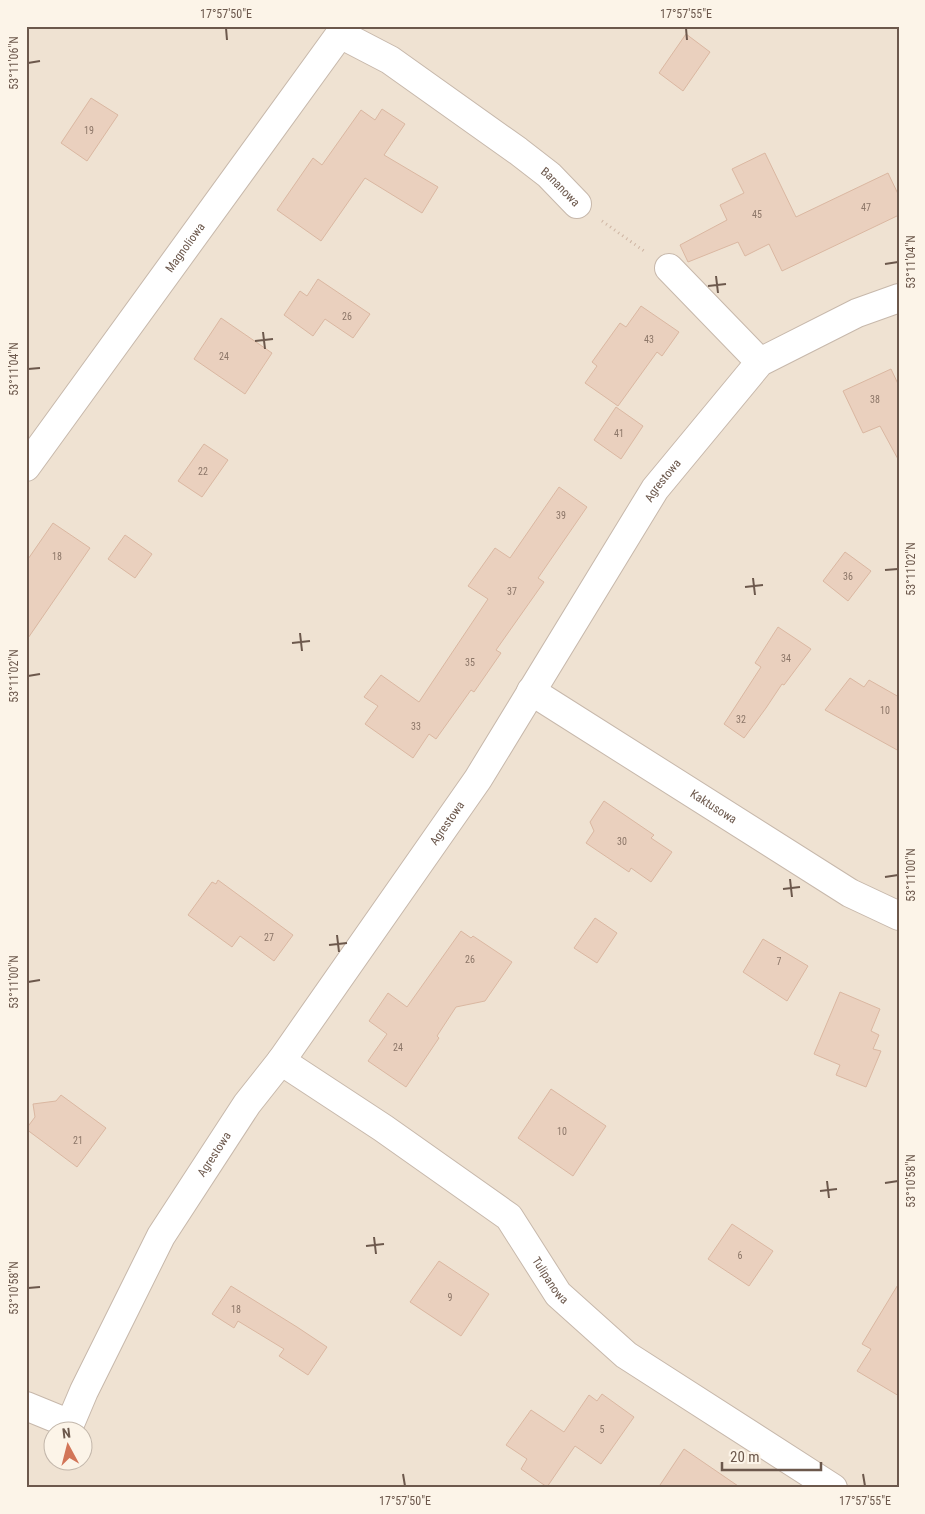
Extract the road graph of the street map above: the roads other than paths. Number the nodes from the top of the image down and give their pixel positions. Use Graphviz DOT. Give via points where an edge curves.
graph roads {
  1 [pos="341,30"];
  2 [pos="578,204"];
  3 [pos="669,268"];
  4 [pos="899,298"];
  5 [pos="760,362"];
  6 [pos="26,467"];
  7 [pos="531,691"];
  8 [pos="899,916"];
  9 [pos="281,1061"];
  10 [pos="26,1406"];
  11 [pos="833,1488"];
  1 -- 2 [label="street, Bananowa" via="390,60 518,150"];
  1 -- 6 [label="street, Magnoliowa"];
  3 -- 5 [label="street"];
  4 -- 5 [label="street, Agrestowa" via="857,313"];
  5 -- 7 [label="street, Agrestowa" via="654,489"];
  7 -- 8 [label="street, Kaktusowa" via="850,893"];
  7 -- 9 [label="street, Agrestowa" via="478,780"];
  9 -- 10 [label="street, Agrestowa" via="246,1104 161,1236 70,1424"];
  9 -- 11 [label="street, Tulipanowa" via="509,1217 558,1294 626,1355"];
}
